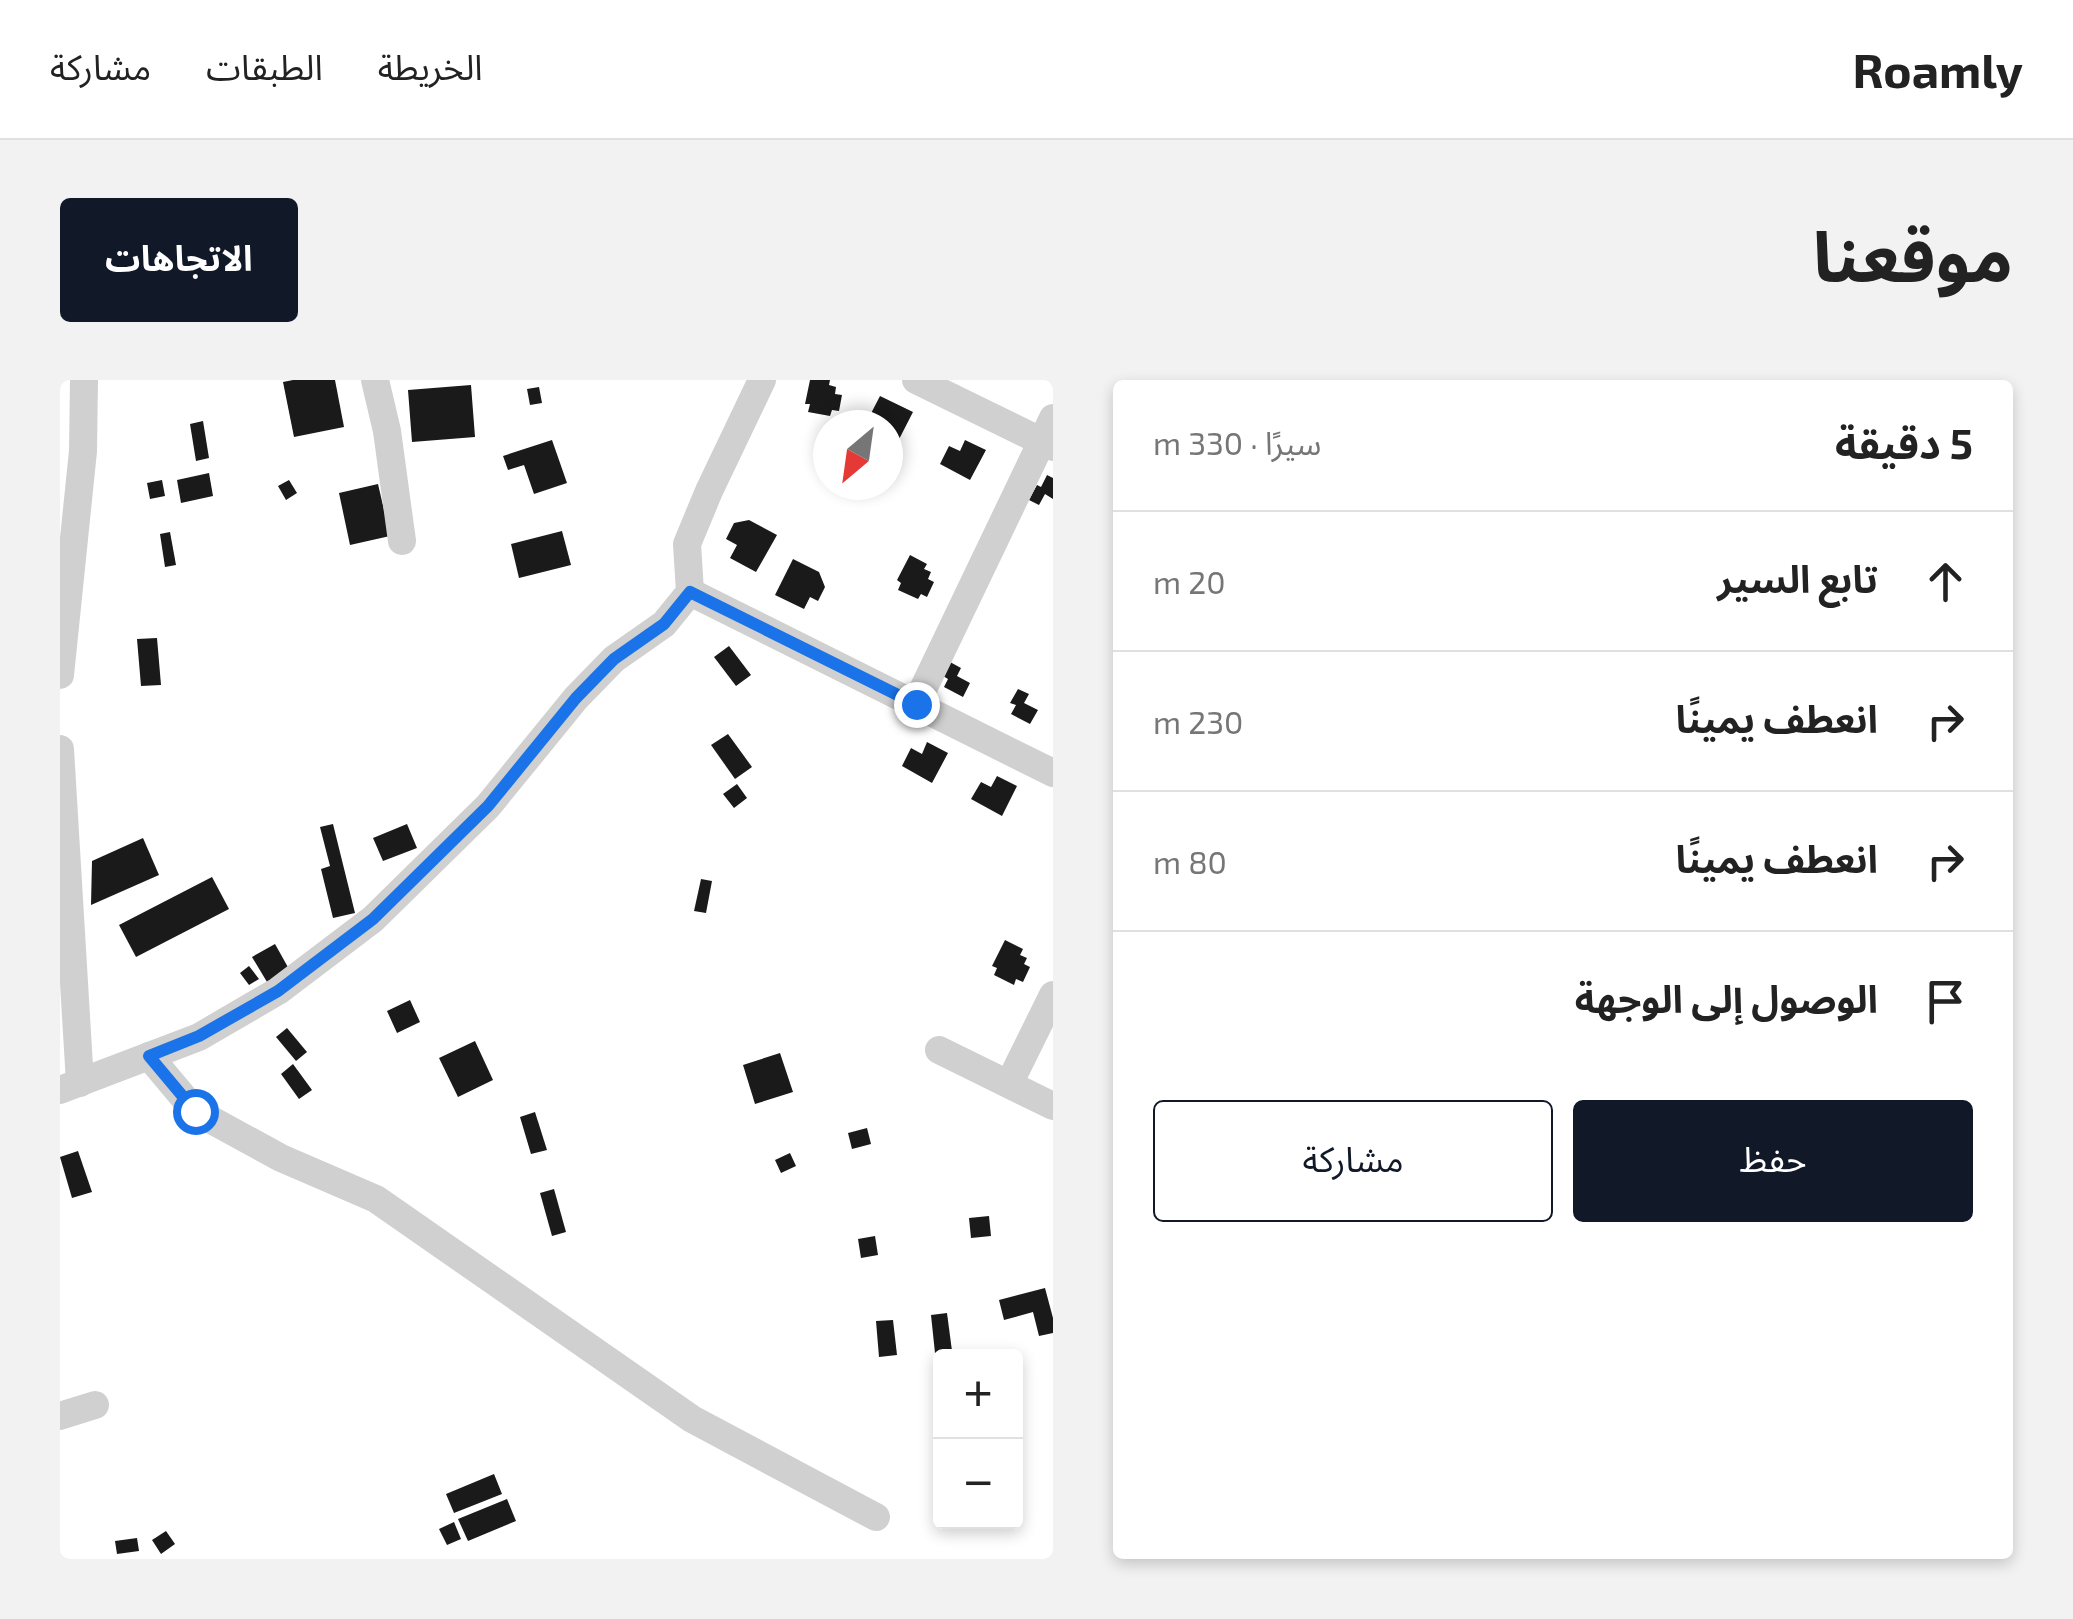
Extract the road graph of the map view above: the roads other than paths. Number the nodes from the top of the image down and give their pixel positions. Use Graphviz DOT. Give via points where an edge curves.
graph roads {
  1 [pos="84,380"];
  2 [pos="375,380"];
  3 [pos="762,380"];
  4 [pos="916,380"];
  5 [pos="1049,435"];
  6 [pos="402,542"];
  7 [pos="690,592"];
  8 [pos="60,676"];
  9 [pos="916,704"];
  10 [pos="60,749"];
  11 [pos="1053,773"];
  12 [pos="65,929"];
  13 [pos="1053,995"];
  14 [pos="939,1050"];
  15 [pos="149,1056"];
  16 [pos="1009,1084"];
  17 [pos="70,1087"];
  18 [pos="1053,1106"];
  19 [pos="95,1405"];
  20 [pos="60,1416"];
  21 [pos="876,1517"];
  1 -- 8 [label="street"];
  2 -- 6 [label="street"];
  3 -- 7 [label="street" via="687,544"];
  4 -- 5 [label="street"];
  5 -- 9 [label="street"];
  7 -- 9 [label="street"];
  7 -- 15 [label="street" via="664,624 614,659 576,698 488,806 373,919 278,991"];
  9 -- 11 [label="street"];
  10 -- 12 [label="street"];
  12 -- 17 [label="street"];
  13 -- 16 [label="street"];
  14 -- 16 [label="street"];
  15 -- 17 [label="street"];
  15 -- 21 [label="street" via="195,1111 280,1158 376,1199 692,1420"];
  16 -- 18 [label="street"];
  19 -- 20 [label="street"];
}
